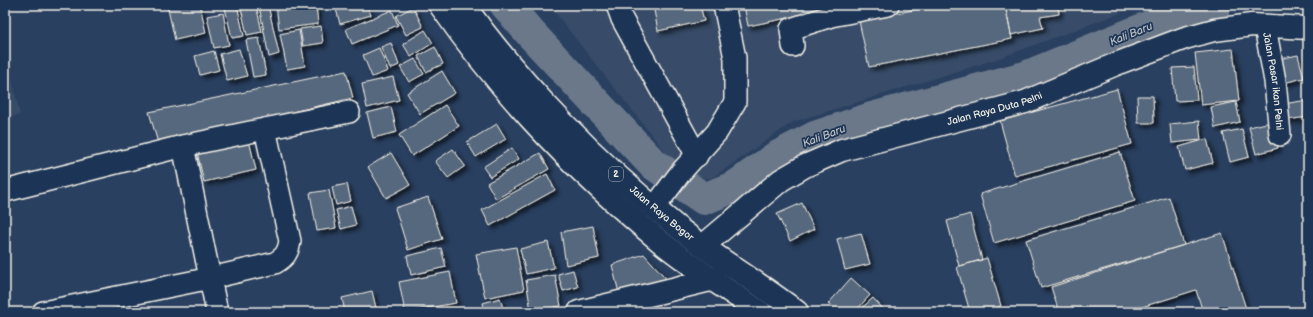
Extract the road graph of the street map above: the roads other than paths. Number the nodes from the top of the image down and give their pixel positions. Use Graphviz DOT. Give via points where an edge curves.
graph roads {
  1 [pos="440,5"];
  2 [pos="464,5"];
  3 [pos="617,5"];
  4 [pos="724,5"];
  5 [pos="888,5"];
  6 [pos="1265,27"];
  7 [pos="1308,28"];
  8 [pos="794,46"];
  9 [pos="349,112"];
  10 [pos="265,129"];
  11 [pos="1280,135"];
  12 [pos="183,146"];
  13 [pos="697,156"];
  14 [pos="5,191"];
  15 [pos="658,203"];
  16 [pos="704,245"];
  17 [pos="211,278"];
  18 [pos="714,279"];
  19 [pos="43,312"];
  20 [pos="217,312"];
  21 [pos="579,312"];
  22 [pos="760,312"];
  23 [pos="797,312"];
  1 -- 18 [label="main road, 2" via="508,92 562,151 662,243"];
  2 -- 15 [label="main road, Jalan Raya Bogor / 2" via="541,99 606,165"];
  3 -- 13 [label="street" via="622,19"];
  4 -- 13 [label="street" via="735,58 735,102 718,132"];
  5 -- 8 [label="street" via="831,16 791,30"];
  6 -- 7 [label="main road, Jalan Raya Duta Pelni"];
  6 -- 11 [label="street, Jalan Pasar ikan Pelni" via="1275,82"];
  6 -- 16 [label="main road, Jalan Raya Duta Pelni" via="1235,26 1185,38 1025,102 842,150 821,158 781,180"];
  9 -- 10 [label="street"];
  10 -- 12 [label="street"];
  10 -- 17 [label="street" via="290,241 288,251 284,258 275,263"];
  12 -- 14 [label="street"];
  12 -- 17 [label="street"];
  13 -- 15 [label="street"];
  15 -- 16 [label="main road, Jalan Raya Bogor / 2"];
  16 -- 23 [label="main road, Jalan Raya Bogor / 2"];
  17 -- 19 [label="street"];
  17 -- 20 [label="street"];
  18 -- 21 [label="main road"];
  18 -- 22 [label="main road, 2"];
}
